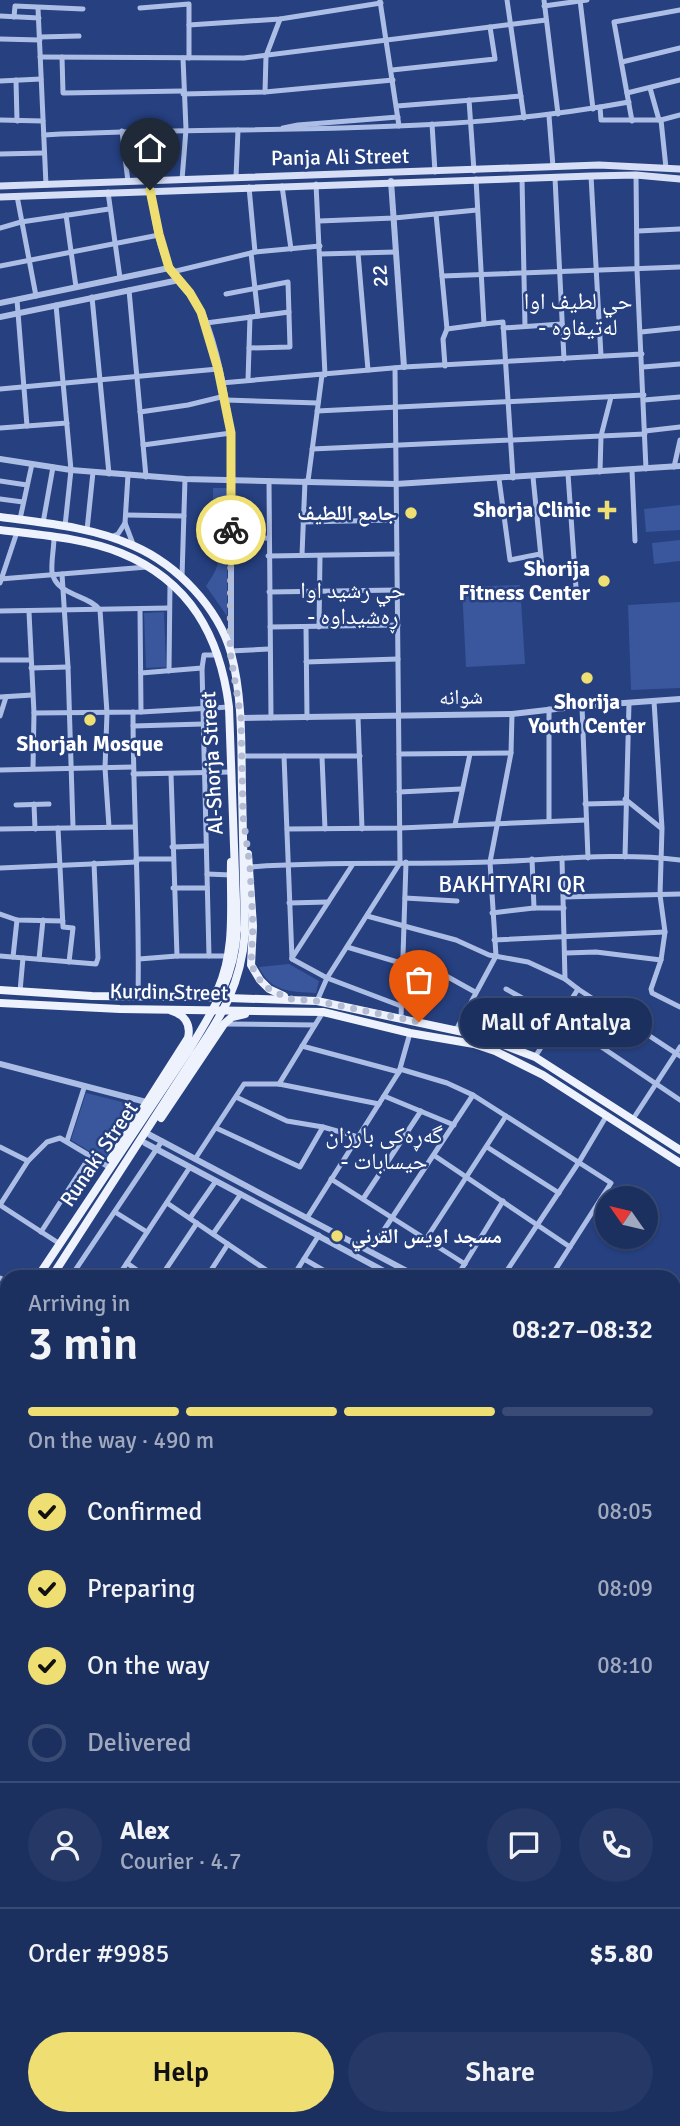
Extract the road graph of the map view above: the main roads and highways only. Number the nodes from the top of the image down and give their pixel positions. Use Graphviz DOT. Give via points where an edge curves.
graph roads {
  1 [pos="680,169"];
  2 [pos="475,175"];
  3 [pos="680,179"];
  4 [pos="149,181"];
  5 [pos="0,186"];
  6 [pos="150,190"];
  7 [pos="0,197"];
  8 [pos="0,517"];
  9 [pos="38,522"];
  10 [pos="0,530"];
  11 [pos="31,534"];
  12 [pos="230,751"];
  13 [pos="241,753"];
  14 [pos="232,810"];
  15 [pos="243,816"];
  16 [pos="242,931"];
  17 [pos="229,956"];
  18 [pos="251,965"];
  19 [pos="0,990"];
  20 [pos="200,997"];
  21 [pos="290,999"];
  22 [pos="0,1003"];
  23 [pos="162,1010"];
  24 [pos="266,1010"];
  25 [pos="477,1035"];
  26 [pos="188,1038"];
  27 [pos="214,1039"];
  28 [pos="474,1044"];
  29 [pos="192,1053"];
  30 [pos="680,1150"];
  31 [pos="680,1163"];
  32 [pos="115,1180"];
  33 [pos="95,1192"];
  34 [pos="49,1261"];
  35 [pos="58,1267"];
  36 [pos="43,1270"];
  37 [pos="56,1270"];
  1 -- 2 [label="main road, Panja Ali Street" via="620,165"];
  2 -- 3 [label="main road, Panja Ali Street"];
  2 -- 4 [label="main road, Panja Ali Street" via="435,172"];
  2 -- 6 [label="main road, Panja Ali Street"];
  4 -- 5 [label="main road, Panja Ali Street"];
  4 -- 6 [label="main road"];
  6 -- 7 [label="main road, Panja Ali Street"];
  8 -- 9 [label="main road, Al-Shorja Street"];
  9 -- 11 [label="main road"];
  9 -- 13 [label="main road, Al-Shorja Street" via="87,530 133,545 182,577 197,594 230,651 241,718"];
  10 -- 11 [label="main road, Al-Shorja Street"];
  11 -- 12 [label="main road, Al-Shorja Street" via="107,548 150,567 180,592 208,629 218,655 226,683"];
  12 -- 13 [label="main road"];
  12 -- 14 [label="main road, Al-Shorja Street"];
  13 -- 15 [label="main road, Al-Shorja Street"];
  14 -- 16 [label="main road, Al-Shorja Street"];
  14 -- 17 [label="main road"];
  15 -- 16 [label="main road, Al-Shorja Street"];
  15 -- 18 [label="main road" via="250,867"];
  16 -- 29 [label="main road, bridge" via="225,987"];
  17 -- 18 [label="main road" via="234,973 244,973"];
  17 -- 20 [label="main road" via="217,991"];
  18 -- 21 [label="main road" via="269,989"];
  19 -- 20 [label="main road, Kurdin Street"];
  20 -- 21 [label="main road, Kurdin Street"];
  21 -- 25 [label="main road, Kurdin Street"];
  22 -- 23 [label="main road, Kurdin Street"];
  23 -- 24 [label="main road, Kurdin Street"];
  23 -- 26 [label="main road" via="184,1018"];
  24 -- 27 [label="main road" via="238,1015 224,1024"];
  24 -- 28 [label="main road, Kurdin Street" via="323,1012"];
  25 -- 28 [label="main road"];
  25 -- 30 [label="main road, Kurdin Street" via="535,1057"];
  26 -- 27 [label="main road" via="201,1030"];
  26 -- 33 [label="main road"];
  27 -- 32 [label="main road"];
  28 -- 31 [label="main road, Kurdin Street" via="544,1075"];
  29 -- 32 [label="main road, Runaki Street"];
  29 -- 33 [label="main road, Runaki Street"];
  32 -- 35 [label="main road, Runaki Street"];
  33 -- 34 [label="main road, Runaki Street"];
  34 -- 35 [label="main road"];
  34 -- 36 [label="main road, Runaki Street"];
  35 -- 37 [label="main road, Runaki Street"];
}
